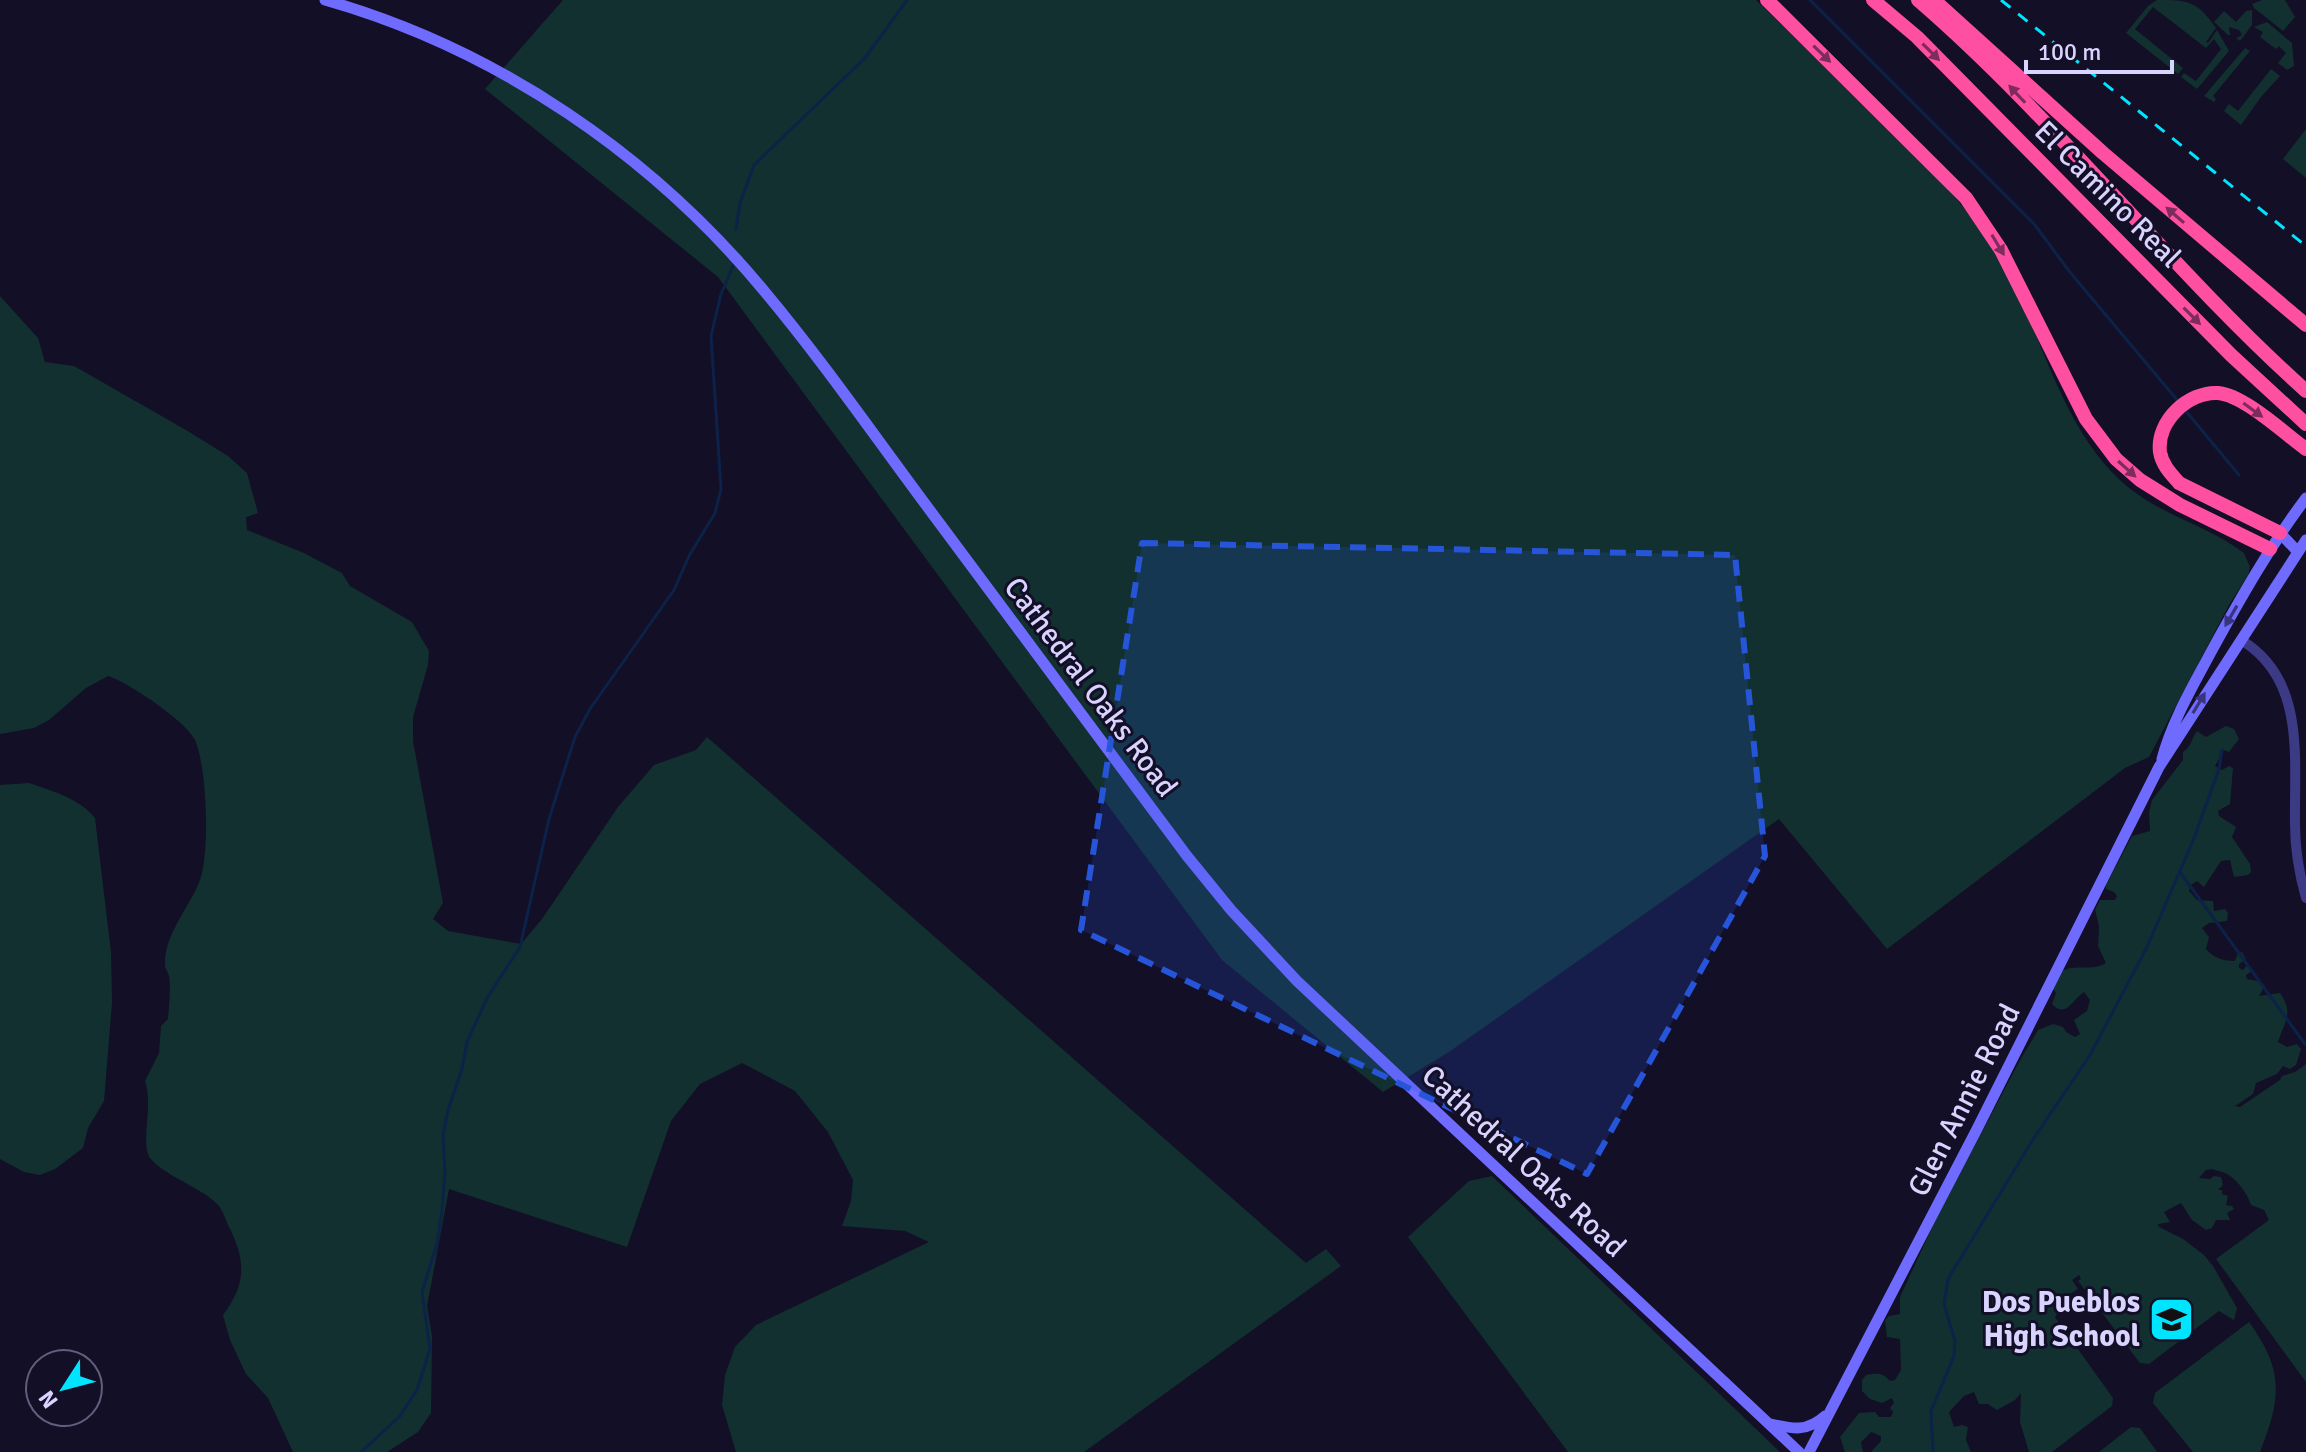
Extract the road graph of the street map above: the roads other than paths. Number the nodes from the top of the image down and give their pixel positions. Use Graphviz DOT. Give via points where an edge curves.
graph roads {
  1 [pos="325,0"];
  2 [pos="1767,0"];
  3 [pos="1873,0"];
  4 [pos="1918,0"];
  5 [pos="1934,0"];
  6 [pos="2306,325"];
  7 [pos="2306,391"];
  8 [pos="2306,424"];
  9 [pos="2306,449"];
  10 [pos="2306,498"];
  11 [pos="2280,533"];
  12 [pos="2306,540"];
  13 [pos="2270,549"];
  14 [pos="2302,554"];
  15 [pos="2241,640"];
  16 [pos="2159,767"];
  17 [pos="2306,898"];
  18 [pos="1832,1410"];
  19 [pos="1770,1424"];
  20 [pos="1799,1452"];
  21 [pos="1809,1452"];
  1 -- 19 [label="main road, Cathedral Oaks Road" via="396,24 496,70 601,136 678,199 766,293 1231,910 1306,990"];
  2 -- 13 [label="highway, one-way" via="1966,198 2007,260 2086,419 2116,459 2180,505"];
  3 -- 8 [label="highway, El Camino Real, one-way" via="1917,37"];
  7 -- 4 [label="highway, El Camino Real, one-way" via="2004,80"];
  6 -- 5 [label="highway, one-way" via="2103,153"];
  11 -- 9 [label="highway, one-way" via="2179,483 2160,453 2166,425 2192,399 2221,393"];
  10 -- 11 [label="main road, Glen Annie Road"];
  11 -- 13 [label="main road, Glen Annie Road"];
  11 -- 14 [label="main road"];
  12 -- 14 [label="main road, Glen Annie Road"];
  13 -- 14 [label="main road"];
  13 -- 16 [label="main road, Glen Annie Road, one-way" via="2193,686"];
  14 -- 15 [label="main road, Glen Annie Road"];
  16 -- 15 [label="main road, Glen Annie Road, one-way"];
  15 -- 17 [label="street" via="2266,657 2289,698 2299,765 2296,845"];
  16 -- 18 [label="main road, Glen Annie Road"];
  18 -- 19 [label="main road" via="1810,1427 1795,1430"];
  18 -- 21 [label="main road, Glen Annie Road"];
  19 -- 20 [label="main road, Cathedral Oaks Road"];
}
